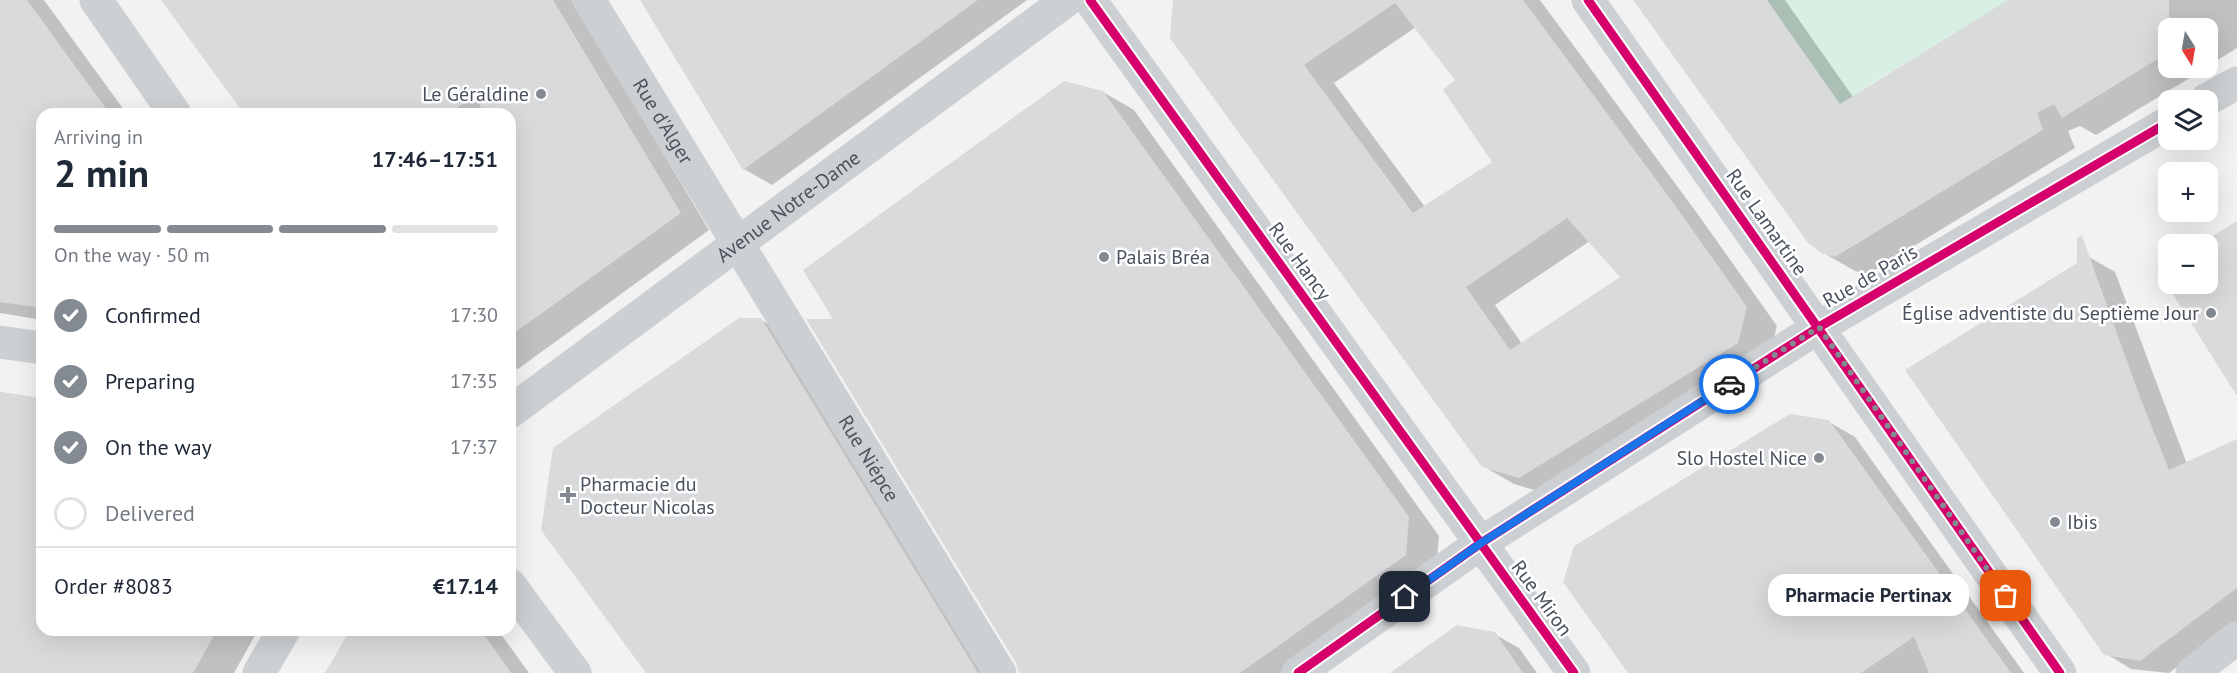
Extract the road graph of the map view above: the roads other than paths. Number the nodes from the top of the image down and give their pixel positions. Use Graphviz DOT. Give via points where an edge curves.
graph roads {
  1 [pos="96,0"];
  2 [pos="590,0"];
  3 [pos="1067,0"];
  4 [pos="1090,0"];
  5 [pos="1588,0"];
  6 [pos="2237,82"];
  7 [pos="2218,93"];
  8 [pos="171,108"];
  9 [pos="2158,128"];
  10 [pos="736,244"];
  11 [pos="1819,327"];
  12 [pos="0,342"];
  13 [pos="36,347"];
  14 [pos="516,408"];
  15 [pos="1481,543"];
  16 [pos="516,593"];
  17 [pos="281,636"];
  18 [pos="2237,638"];
  19 [pos="259,673"];
  20 [pos="575,673"];
  21 [pos="1000,673"];
  22 [pos="1298,673"];
  23 [pos="1574,673"];
  24 [pos="2060,673"];
  25 [pos="2192,673"];
  1 -- 8 [label="street"];
  2 -- 10 [label="street, Rue d'Alger"];
  3 -- 10 [label="street, Avenue Notre-Dame"];
  4 -- 15 [label="street, Rue Hancy"];
  5 -- 11 [label="street, Rue Lamartine"];
  6 -- 7 [label="street"];
  9 -- 11 [label="street, Rue de Paris"];
  10 -- 14 [label="street, Avenue Notre-Dame"];
  10 -- 21 [label="street, Rue Niépce"];
  11 -- 15 [label="street, Rue de Paris"];
  11 -- 24 [label="street, Rue Lamartine"];
  12 -- 13 [label="street"];
  15 -- 22 [label="street, Rue de Paris"];
  15 -- 23 [label="street, Rue Miron"];
  16 -- 20 [label="street"];
  17 -- 19 [label="street"];
  18 -- 25 [label="street"];
}
